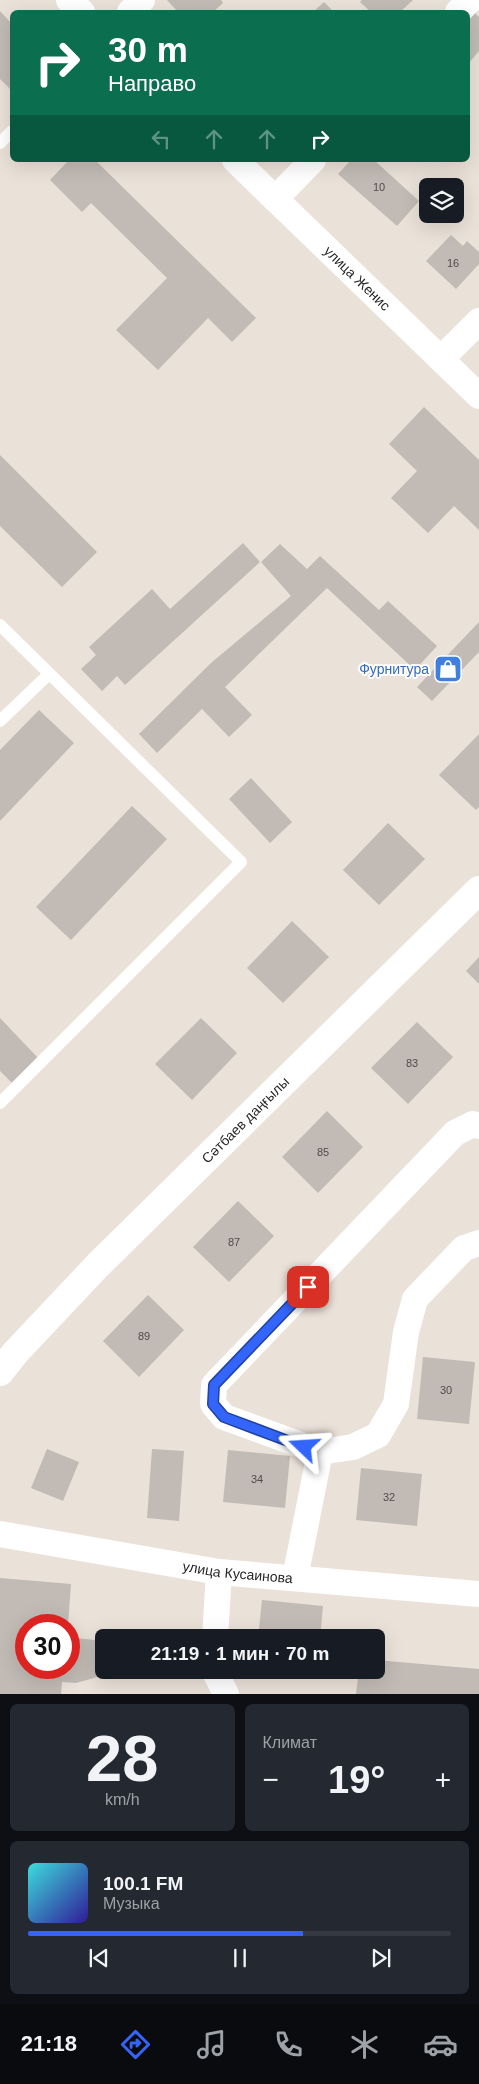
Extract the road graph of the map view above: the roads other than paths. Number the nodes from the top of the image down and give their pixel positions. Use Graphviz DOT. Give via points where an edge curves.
graph roads {
  1 [pos="69,0"];
  2 [pos="142,0"];
  3 [pos="470,0"];
  4 [pos="80,10"];
  5 [pos="132,10"];
  6 [pos="460,10"];
  7 [pos="10,133"];
  8 [pos="0,143"];
  9 [pos="236,162"];
  10 [pos="311,162"];
  11 [pos="275,199"];
  12 [pos="479,321"];
  13 [pos="441,359"];
  14 [pos="479,396"];
  15 [pos="0,625"];
  16 [pos="49,674"];
  17 [pos="0,721"];
  18 [pos="479,890"];
  19 [pos="0,1103"];
  20 [pos="479,1126"];
  21 [pos="479,1243"];
  22 [pos="5,1362"];
  23 [pos="320,1452"];
  24 [pos="0,1534"];
  25 [pos="218,1572"];
  26 [pos="295,1578"];
  27 [pos="479,1594"];
  28 [pos="215,1629"];
  29 [pos="218,1679"];
  30 [pos="226,1694"];
  1 -- 4 [label="street"];
  2 -- 5 [label="street"];
  3 -- 6 [label="street"];
  7 -- 8 [label="lane"];
  9 -- 11 [label="street, улица Женис"];
  10 -- 11 [label="street"];
  11 -- 13 [label="street, улица Женис"];
  12 -- 13 [label="street"];
  13 -- 14 [label="street, улица Женис"];
  15 -- 16 [label="lane"];
  16 -- 17 [label="lane"];
  16 -- 19 [label="lane" via="241,862"];
  18 -- 22 [label="street, Сәтбаев даңғылы" via="98,1265"];
  20 -- 23 [label="street" via="473,1124 455,1133 214,1385 213,1404 224,1417"];
  21 -- 23 [label="street" via="464,1248 415,1299 406,1332 396,1404 378,1435 353,1447"];
  23 -- 26 [label="street"];
  24 -- 25 [label="street, улица Кусаинова"];
  25 -- 26 [label="street, улица Кусаинова"];
  25 -- 28 [label="street"];
  26 -- 27 [label="street, улица Кусаинова"];
  29 -- 30 [label="street"];
}
